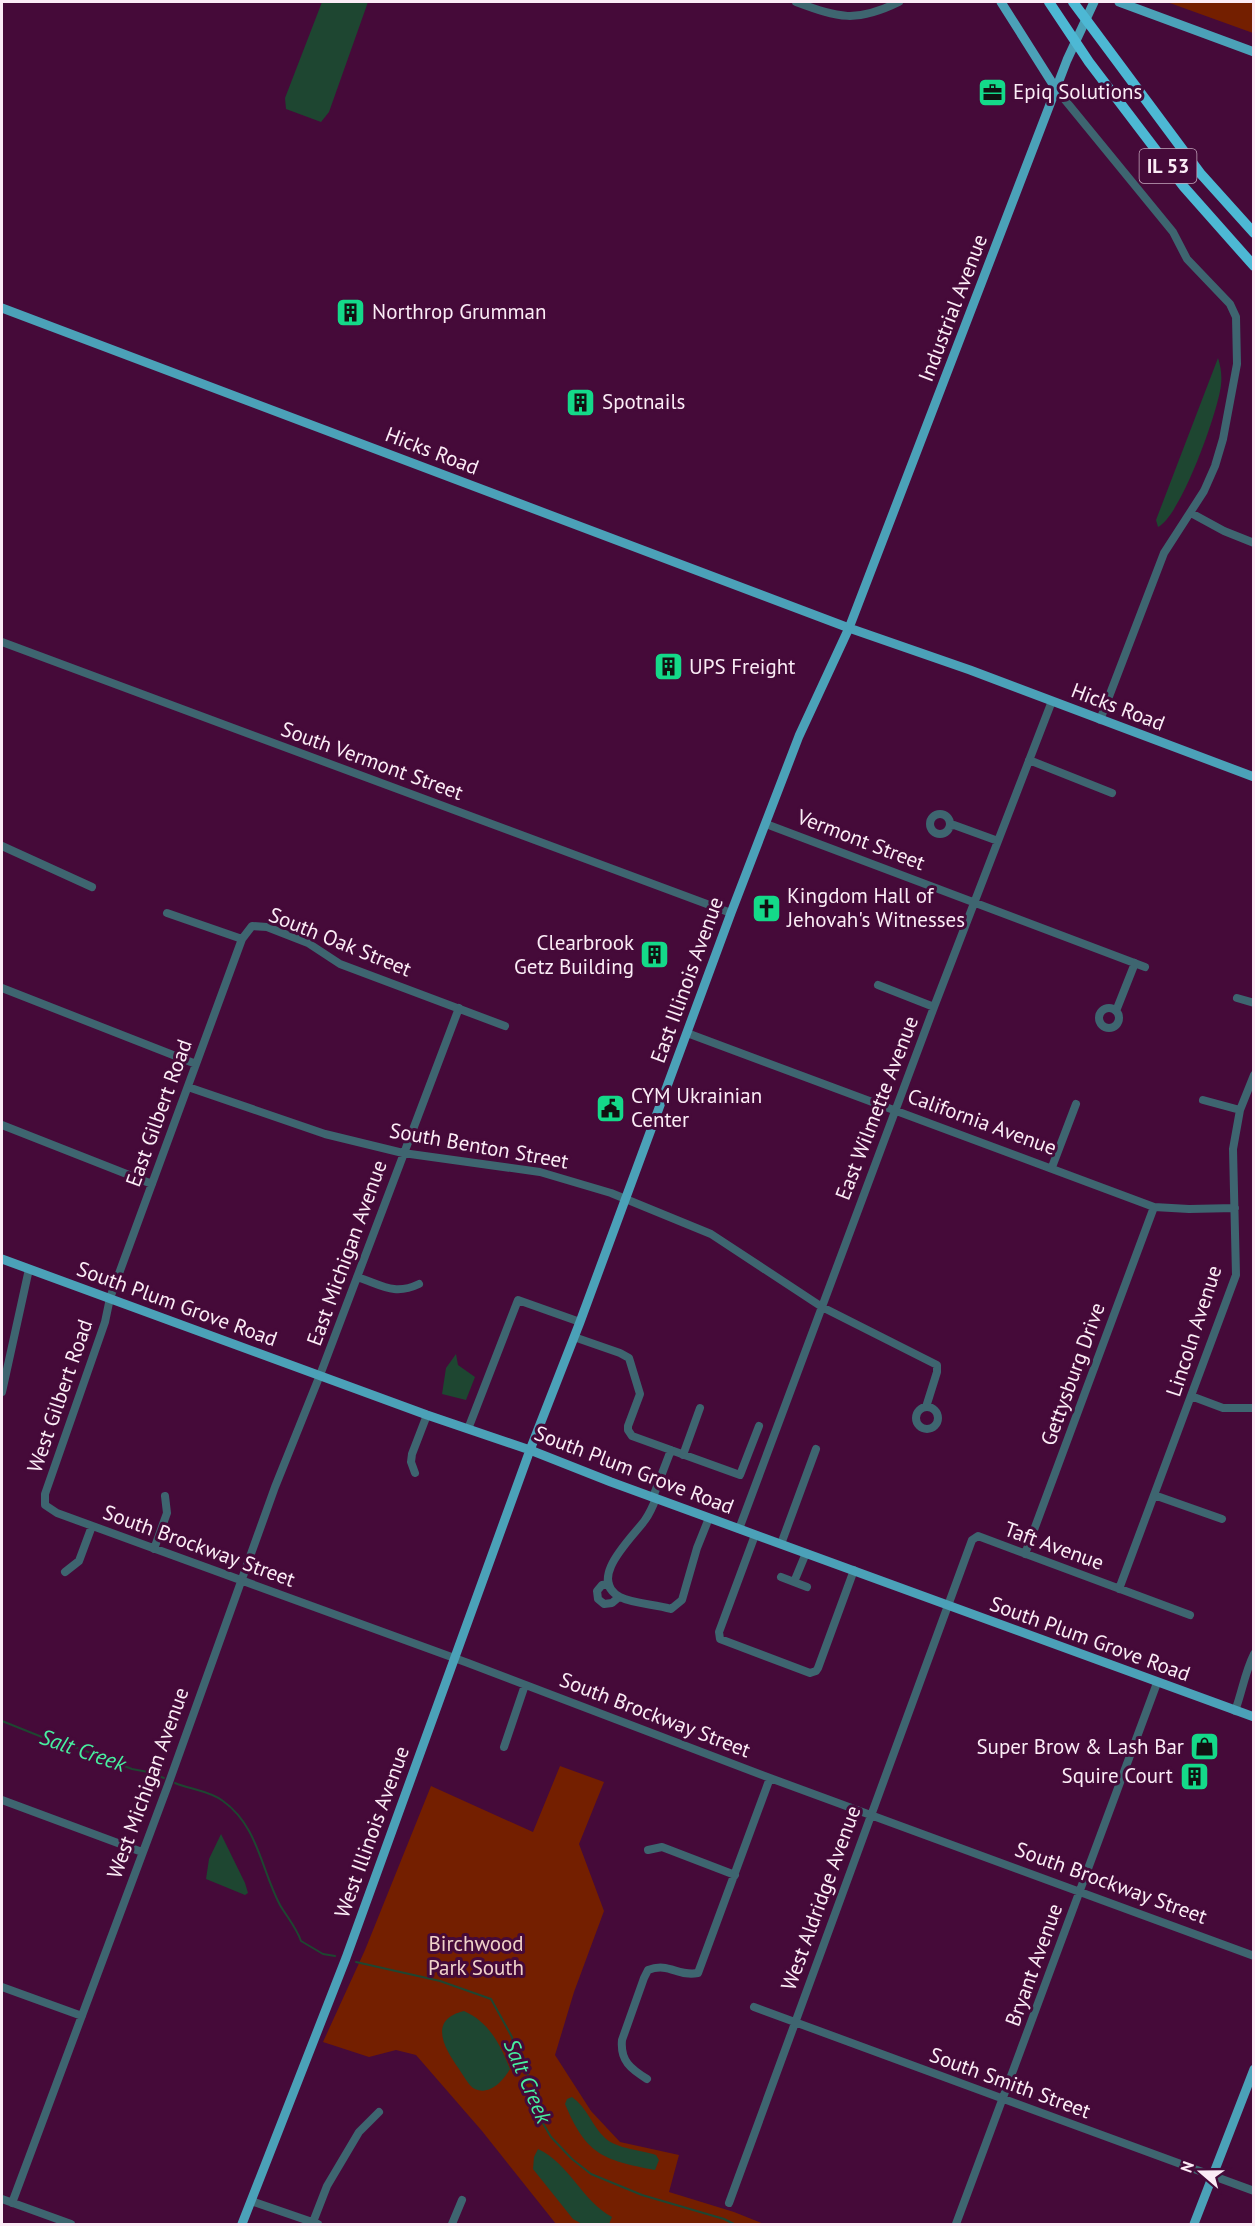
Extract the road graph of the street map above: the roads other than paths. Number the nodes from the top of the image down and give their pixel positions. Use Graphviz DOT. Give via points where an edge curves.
graph roads {
  1 [pos="796,2"];
  2 [pos="899,2"];
  3 [pos="1001,2"];
  4 [pos="1049,2"];
  5 [pos="1073,2"];
  6 [pos="1094,2"];
  7 [pos="1119,2"];
  8 [pos="1254,52"];
  9 [pos="1056,89"];
  10 [pos="1254,233"];
  11 [pos="1254,266"];
  12 [pos="2,308"];
  13 [pos="1191,513"];
  14 [pos="1254,543"];
  15 [pos="849,628"];
  16 [pos="2,642"];
  17 [pos="1052,701"];
  18 [pos="1100,720"];
  19 [pos="1029,760"];
  20 [pos="1254,777"];
  21 [pos="1112,794"];
  22 [pos="766,824"];
  23 [pos="950,826"];
  24 [pos="998,841"];
  25 [pos="2,846"];
  26 [pos="92,887"];
  27 [pos="974,903"];
  28 [pos="167,913"];
  29 [pos="731,913"];
  30 [pos="242,939"];
  31 [pos="1135,963"];
  32 [pos="1145,967"];
  33 [pos="878,985"];
  34 [pos="2,988"];
  35 [pos="1237,998"];
  36 [pos="1254,1003"];
  37 [pos="934,1007"];
  38 [pos="459,1008"];
  39 [pos="1116,1011"];
  40 [pos="505,1026"];
  41 [pos="687,1033"];
  42 [pos="196,1065"];
  43 [pos="1254,1075"];
  44 [pos="188,1087"];
  45 [pos="1203,1100"];
  46 [pos="1076,1104"];
  47 [pos="896,1110"];
  48 [pos="1240,1110"];
  49 [pos="2,1125"];
  50 [pos="403,1154"];
  51 [pos="1052,1167"];
  52 [pos="152,1184"];
  53 [pos="625,1198"];
  54 [pos="1154,1207"];
  55 [pos="1235,1208"];
  56 [pos="2,1259"];
  57 [pos="29,1269"];
  58 [pos="357,1277"];
  59 [pos="419,1284"];
  60 [pos="110,1298"];
  61 [pos="822,1307"];
  62 [pos="580,1322"];
  63 [pos="574,1337"];
  64 [pos="320,1376"];
  65 [pos="2,1392"];
  66 [pos="1191,1396"];
  67 [pos="926,1407"];
  68 [pos="700,1408"];
  69 [pos="1254,1408"];
  70 [pos="427,1415"];
  71 [pos="759,1426"];
  72 [pos="468,1429"];
  73 [pos="816,1449"];
  74 [pos="530,1450"];
  75 [pos="670,1450"];
  76 [pos="683,1455"];
  77 [pos="415,1473"];
  78 [pos="1154,1495"];
  79 [pos="165,1496"];
  80 [pos="654,1498"];
  81 [pos="45,1505"];
  82 [pos="709,1518"];
  83 [pos="1221,1519"];
  84 [pos="92,1526"];
  85 [pos="739,1529"];
  86 [pos="755,1535"];
  87 [pos="781,1544"];
  88 [pos="154,1549"];
  89 [pos="806,1553"];
  90 [pos="1025,1554"];
  91 [pos="854,1570"];
  92 [pos="65,1572"];
  93 [pos="781,1577"];
  94 [pos="241,1581"];
  95 [pos="794,1582"];
  96 [pos="609,1584"];
  97 [pos="807,1587"];
  98 [pos="1119,1589"];
  99 [pos="619,1597"];
  100 [pos="948,1605"];
  101 [pos="1190,1615"];
  102 [pos="1254,1654"];
  103 [pos="454,1658"];
  104 [pos="1157,1683"];
  105 [pos="525,1685"];
  106 [pos="1235,1711"];
  107 [pos="1254,1717"];
  108 [pos="504,1747"];
  109 [pos="770,1778"];
  110 [pos="2,1800"];
  111 [pos="871,1814"];
  112 [pos="648,1850"];
  113 [pos="142,1852"];
  114 [pos="735,1875"];
  115 [pos="1081,1891"];
  116 [pos="1254,1956"];
  117 [pos="2,1987"];
  118 [pos="754,2007"];
  119 [pos="82,2016"];
  120 [pos="795,2022"];
  121 [pos="1254,2069"];
  122 [pos="647,2079"];
  123 [pos="1004,2100"];
  124 [pos="379,2112"];
  125 [pos="1213,2176"];
  126 [pos="1254,2192"];
  127 [pos="2,2199"];
  128 [pos="462,2200"];
  129 [pos="251,2201"];
  130 [pos="12,2203"];
  131 [pos="729,2203"];
  132 [pos="71,2224"];
  133 [pos="242,2224"];
  134 [pos="316,2224"];
  135 [pos="452,2224"];
  136 [pos="956,2224"];
  137 [pos="1194,2224"];
  1 -- 2 [label="street" via="844,17 878,12"];
  3 -- 9 [label="main road"];
  4 -- 11 [label="highway, IL 53" via="1089,62 1184,187"];
  5 -- 10 [label="highway, IL 53" via="1200,173"];
  6 -- 9 [label="main road, Industrial Avenue"];
  7 -- 8 [label="main road"];
  9 -- 13 [label="street" via="1173,232 1187,259 1230,304 1236,317 1237,364 1223,439 1215,466"];
  9 -- 15 [label="main road, Industrial Avenue"];
  12 -- 15 [label="main road, Hicks Road"];
  13 -- 14 [label="street"];
  13 -- 18 [label="street" via="1164,553"];
  15 -- 17 [label="main road, Hicks Road"];
  15 -- 22 [label="main road, East Illinois Avenue" via="799,736"];
  16 -- 29 [label="street, South Vermont Street"];
  17 -- 18 [label="main road, Hicks Road"];
  17 -- 19 [label="street, East Wilmette Avenue"];
  18 -- 20 [label="main road, Hicks Road"];
  19 -- 21 [label="street"];
  19 -- 24 [label="street, East Wilmette Avenue"];
  22 -- 27 [label="street, Vermont Street"];
  22 -- 29 [label="main road, East Illinois Avenue"];
  23 -- 24 [label="street"];
  24 -- 27 [label="street, East Wilmette Avenue"];
  25 -- 26 [label="street"];
  27 -- 31 [label="street, Vermont Street"];
  27 -- 37 [label="street, East Wilmette Avenue"];
  28 -- 30 [label="street, South Oak Street"];
  29 -- 41 [label="main road, East Illinois Avenue"];
  30 -- 38 [label="street, South Oak Street" via="252,926 267,927 308,943 340,964"];
  30 -- 42 [label="street, East Gilbert Road"];
  31 -- 32 [label="street, Vermont Street"];
  31 -- 39 [label="street"];
  33 -- 37 [label="street"];
  34 -- 42 [label="street"];
  35 -- 36 [label="street"];
  37 -- 47 [label="street, East Wilmette Avenue"];
  38 -- 40 [label="street, South Oak Street"];
  38 -- 50 [label="street, East Michigan Avenue"];
  41 -- 47 [label="street, California Avenue"];
  41 -- 53 [label="main road, East Illinois Avenue"];
  42 -- 44 [label="street, East Gilbert Road"];
  43 -- 48 [label="street, Lincoln Avenue"];
  44 -- 50 [label="street, South Benton Street" via="325,1134"];
  44 -- 52 [label="street, East Gilbert Road"];
  45 -- 48 [label="street"];
  46 -- 51 [label="street"];
  47 -- 51 [label="street, California Avenue"];
  47 -- 61 [label="street, East Wilmette Avenue"];
  48 -- 55 [label="street, Lincoln Avenue" via="1233,1149"];
  49 -- 52 [label="street"];
  50 -- 53 [label="street, South Benton Street" via="540,1172"];
  50 -- 58 [label="street, East Michigan Avenue"];
  51 -- 54 [label="street, California Avenue"];
  52 -- 60 [label="street, East Gilbert Road"];
  53 -- 61 [label="street, South Benton Street" via="711,1234"];
  53 -- 62 [label="main road, East Illinois Avenue"];
  54 -- 55 [label="street, California Avenue"];
  54 -- 90 [label="street, Gettysburg Drive"];
  55 -- 66 [label="street, Lincoln Avenue" via="1236,1275"];
  56 -- 57 [label="main road, South Plum Grove Road"];
  57 -- 60 [label="main road, South Plum Grove Road"];
  57 -- 65 [label="street"];
  58 -- 59 [label="street" via="398,1291"];
  58 -- 64 [label="street, East Michigan Avenue"];
  60 -- 64 [label="main road, South Plum Grove Road"];
  60 -- 81 [label="street, West Gilbert Road" via="45,1494"];
  61 -- 67 [label="street, South Benton Street" via="937,1365"];
  61 -- 85 [label="street, East Wilmette Avenue"];
  62 -- 63 [label="main road, East Illinois Avenue"];
  62 -- 72 [label="street" via="518,1300"];
  63 -- 74 [label="main road, East Illinois Avenue"];
  63 -- 75 [label="street" via="629,1358 640,1394 628,1426 629,1434"];
  64 -- 70 [label="main road, South Plum Grove Road"];
  64 -- 94 [label="street, West Michigan Avenue"];
  66 -- 69 [label="street" via="1223,1408"];
  66 -- 78 [label="street, Lincoln Avenue"];
  68 -- 76 [label="street"];
  70 -- 72 [label="main road, South Plum Grove Road"];
  70 -- 77 [label="street" via="412,1454"];
  71 -- 76 [label="street" via="740,1475"];
  72 -- 74 [label="main road, South Plum Grove Road"];
  73 -- 87 [label="street"];
  74 -- 80 [label="main road, South Plum Grove Road"];
  74 -- 103 [label="main road, West Illinois Avenue"];
  75 -- 76 [label="street"];
  75 -- 80 [label="street"];
  78 -- 83 [label="street"];
  78 -- 98 [label="street, Lincoln Avenue"];
  79 -- 88 [label="street" via="167,1513"];
  80 -- 82 [label="main road, South Plum Grove Road"];
  80 -- 96 [label="street" via="645,1520 618,1553 609,1571"];
  81 -- 84 [label="street, South Brockway Street"];
  82 -- 85 [label="main road, South Plum Grove Road"];
  82 -- 99 [label="street" via="678,1606 671,1609"];
  84 -- 88 [label="street, South Brockway Street"];
  84 -- 92 [label="street" via="79,1561"];
  85 -- 86 [label="main road, South Plum Grove Road"];
  86 -- 87 [label="main road, South Plum Grove Road"];
  86 -- 91 [label="street" via="718,1635 720,1640 810,1673 818,1668"];
  87 -- 89 [label="main road, South Plum Grove Road"];
  88 -- 94 [label="street, South Brockway Street"];
  89 -- 91 [label="main road, South Plum Grove Road"];
  89 -- 95 [label="street"];
  90 -- 98 [label="street, Taft Avenue"];
  90 -- 100 [label="street, Taft Avenue" via="978,1536 972,1540"];
  91 -- 100 [label="main road, South Plum Grove Road"];
  93 -- 95 [label="street"];
  94 -- 103 [label="street, South Brockway Street"];
  94 -- 113 [label="street, West Michigan Avenue"];
  95 -- 97 [label="street"];
  96 -- 99 [label="street"];
  96 -- 99 [label="street" via="597,1591 598,1599 604,1604"];
  98 -- 101 [label="street, Taft Avenue"];
  100 -- 104 [label="main road, South Plum Grove Road"];
  100 -- 111 [label="street, West Aldridge Avenue"];
  102 -- 106 [label="street"];
  103 -- 105 [label="street, South Brockway Street"];
  103 -- 129 [label="main road, West Illinois Avenue" via="346,1958"];
  104 -- 106 [label="main road, South Plum Grove Road"];
  104 -- 115 [label="street, Bryant Avenue"];
  105 -- 108 [label="street"];
  105 -- 109 [label="street, South Brockway Street"];
  106 -- 107 [label="main road, South Plum Grove Road"];
  109 -- 111 [label="street, South Brockway Street"];
  109 -- 114 [label="street"];
  110 -- 113 [label="street"];
  111 -- 115 [label="street, South Brockway Street"];
  111 -- 120 [label="street, West Aldridge Avenue"];
  112 -- 114 [label="street" via="662,1847"];
  113 -- 119 [label="street, West Michigan Avenue"];
  114 -- 122 [label="street" via="698,1973 683,1974 658,1966 648,1970 644,1978 621,2049 625,2062"];
  115 -- 116 [label="street, South Brockway Street"];
  115 -- 123 [label="street, Bryant Avenue"];
  117 -- 119 [label="street"];
  118 -- 120 [label="street, South Smith Street"];
  119 -- 130 [label="street, West Michigan Avenue"];
  120 -- 123 [label="street, South Smith Street"];
  120 -- 131 [label="street, West Aldridge Avenue"];
  121 -- 125 [label="main road"];
  123 -- 125 [label="street, South Smith Street"];
  123 -- 136 [label="street, Bryant Avenue"];
  124 -- 134 [label="street" via="359,2132 327,2186"];
  125 -- 126 [label="street, South Smith Street"];
  125 -- 137 [label="main road"];
  127 -- 130 [label="street"];
  128 -- 135 [label="street"];
  129 -- 133 [label="main road, West Illinois Avenue"];
  129 -- 134 [label="street"];
  130 -- 132 [label="street"];
}
